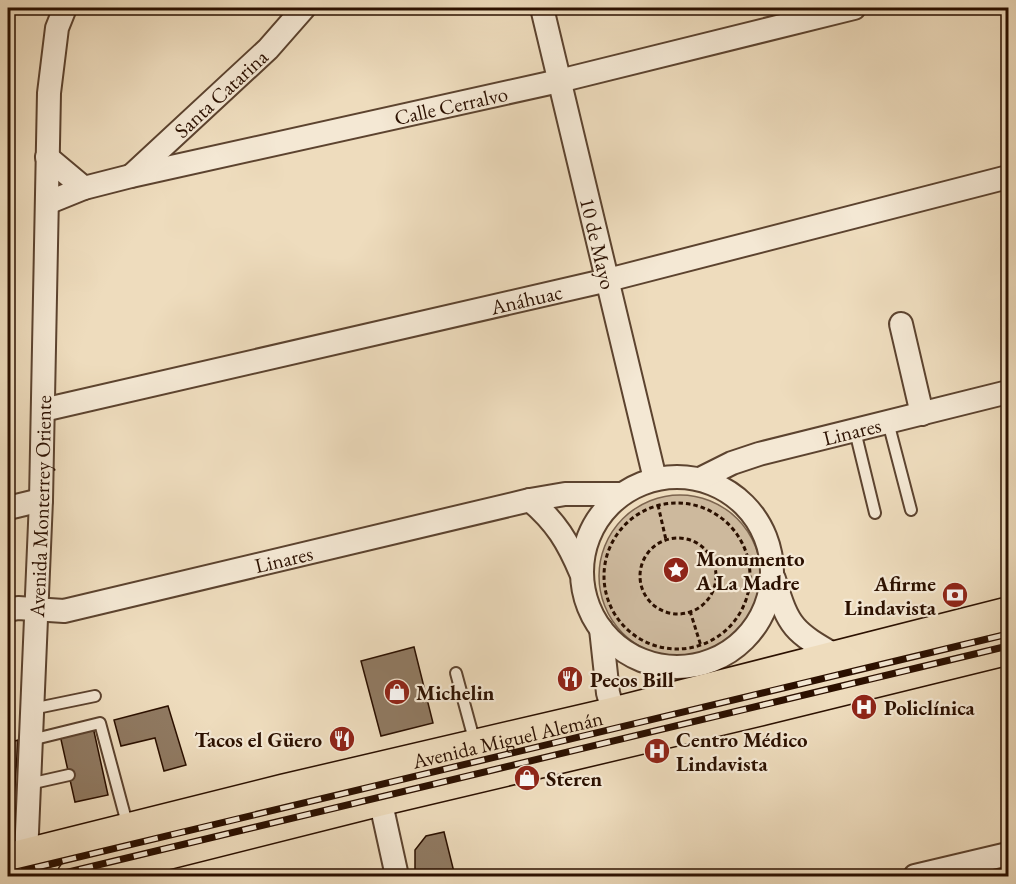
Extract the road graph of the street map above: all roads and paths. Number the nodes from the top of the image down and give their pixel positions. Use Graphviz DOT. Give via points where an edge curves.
graph roads {
  1 [pos="65,8"];
  2 [pos="304,8"];
  3 [pos="542,8"];
  4 [pos="854,8"];
  5 [pos="559,81"];
  6 [pos="47,157"];
  7 [pos="131,176"];
  8 [pos="1008,177"];
  9 [pos="84,188"];
  10 [pos="47,203"];
  11 [pos="608,280"];
  12 [pos="901,324"];
  13 [pos="1008,392"];
  14 [pos="43,410"];
  15 [pos="922,414"];
  16 [pos="888,422"];
  17 [pos="855,431"];
  18 [pos="655,479"];
  19 [pos="700,479"];
  20 [pos="621,495"];
  21 [pos="41,500"];
  22 [pos="530,500"];
  23 [pos="657,505"];
  24 [pos="8,508"];
  25 [pos="911,510"];
  26 [pos="875,513"];
  27 [pos="666,540"];
  28 [pos="581,573"];
  29 [pos="773,575"];
  30 [pos="36,609"];
  31 [pos="8,610"];
  32 [pos="690,611"];
  33 [pos="1008,614"];
  34 [pos="601,629"];
  35 [pos="701,646"];
  36 [pos="1008,648"];
  37 [pos="838,657"];
  38 [pos="456,673"];
  39 [pos="95,696"];
  40 [pos="764,708"];
  41 [pos="32,709"];
  42 [pos="614,714"];
  43 [pos="31,740"];
  44 [pos="476,746"];
  45 [pos="69,775"];
  46 [pos="29,784"];
  47 [pos="284,791"];
  48 [pos="380,799"];
  49 [pos="128,830"];
  50 [pos="1008,854"];
  51 [pos="14,864"];
  52 [pos="94,874"];
  53 [pos="397,876"];
  54 [pos="915,876"];
  1 -- 6 [label="street, Avenida Monterrey Oriente" via="57,28 49,93"];
  2 -- 7 [label="street, Santa Catarina" via="268,49"];
  3 -- 5 [label="street, 10 de Mayo"];
  4 -- 5 [label="street, Calle Cerralvo"];
  5 -- 7 [label="street, Calle Cerralvo"];
  5 -- 11 [label="street, 10 de Mayo"];
  6 -- 9 [label="street"];
  6 -- 10 [label="street, Avenida Monterrey Oriente"];
  7 -- 9 [label="street, Calle Cerralvo"];
  8 -- 11 [label="street, Anáhuac"];
  9 -- 10 [label="street, Calle Cerralvo"];
  10 -- 14 [label="street, Avenida Monterrey Oriente"];
  11 -- 14 [label="street, Anáhuac"];
  11 -- 18 [label="street, 10 de Mayo"];
  12 -- 15 [label="street"];
  13 -- 15 [label="street, Linares"];
  14 -- 21 [label="street, Avenida Monterrey Oriente"];
  15 -- 16 [label="street, Linares"];
  16 -- 17 [label="street, Linares"];
  16 -- 25 [label="lane"];
  17 -- 19 [label="street, Linares" via="759,454"];
  17 -- 26 [label="lane"];
  18 -- 19 [label="street"];
  18 -- 20 [label="street"];
  19 -- 29 [label="street" via="730,492 754,514 768,543"];
  20 -- 22 [label="street, Linares" via="564,494"];
  20 -- 28 [label="street" via="599,516 586,543"];
  21 -- 24 [label="street"];
  21 -- 30 [label="street, Avenida Monterrey Oriente"];
  22 -- 28 [label="street" via="568,543"];
  22 -- 30 [label="street, Linares" via="64,611"];
  23 -- 27 [label="path"];
  23 -- 35 [label="path" via="690,503 720,515 742,539 752,570 747,602 729,629"];
  23 -- 35 [label="path" via="636,514 619,531 608,551 603,574 607,597 617,618 634,635 655,646 678,650"];
  27 -- 32 [label="path" via="678,538 700,545 714,564 716,575 709,597"];
  27 -- 32 [label="path" via="646,556 640,581 653,604 664,611"];
  28 -- 34 [label="street" via="586,603"];
  29 -- 34 [label="street" via="767,604 753,629 732,649 706,663 677,667 648,662 622,650"];
  29 -- 37 [label="street" via="784,612 793,627"];
  30 -- 31 [label="street, Linares"];
  30 -- 41 [label="street, Avenida Monterrey Oriente"];
  32 -- 35 [label="path"];
  33 -- 37 [label="highway, Avenida Miguel Alemán"];
  34 -- 42 [label="street"];
  36 -- 40 [label="highway, Avenida Miguel Alemán"];
  37 -- 42 [label="highway, Avenida Miguel Alemán"];
  38 -- 44 [label="lane"];
  39 -- 41 [label="lane"];
  40 -- 42 [label="highway" via="732,708 646,724 630,724"];
  40 -- 48 [label="highway, Avenida Miguel Alemán"];
  41 -- 43 [label="street, Avenida Monterrey Oriente"];
  42 -- 44 [label="highway, Avenida Miguel Alemán"];
  43 -- 46 [label="street, Avenida Monterrey Oriente"];
  43 -- 49 [label="lane" via="100,723 106,765"];
  44 -- 47 [label="highway, Avenida Miguel Alemán"];
  45 -- 46 [label="lane"];
  46 -- 51 [label="street, Avenida Monterrey Oriente"];
  47 -- 49 [label="highway, Avenida Miguel Alemán"];
  47 -- 52 [label="highway" via="228,818 119,850"];
  48 -- 52 [label="highway, Avenida Miguel Alemán"];
  48 -- 53 [label="street"];
  49 -- 51 [label="highway, Avenida Miguel Alemán"];
  50 -- 54 [label="street"];
}
